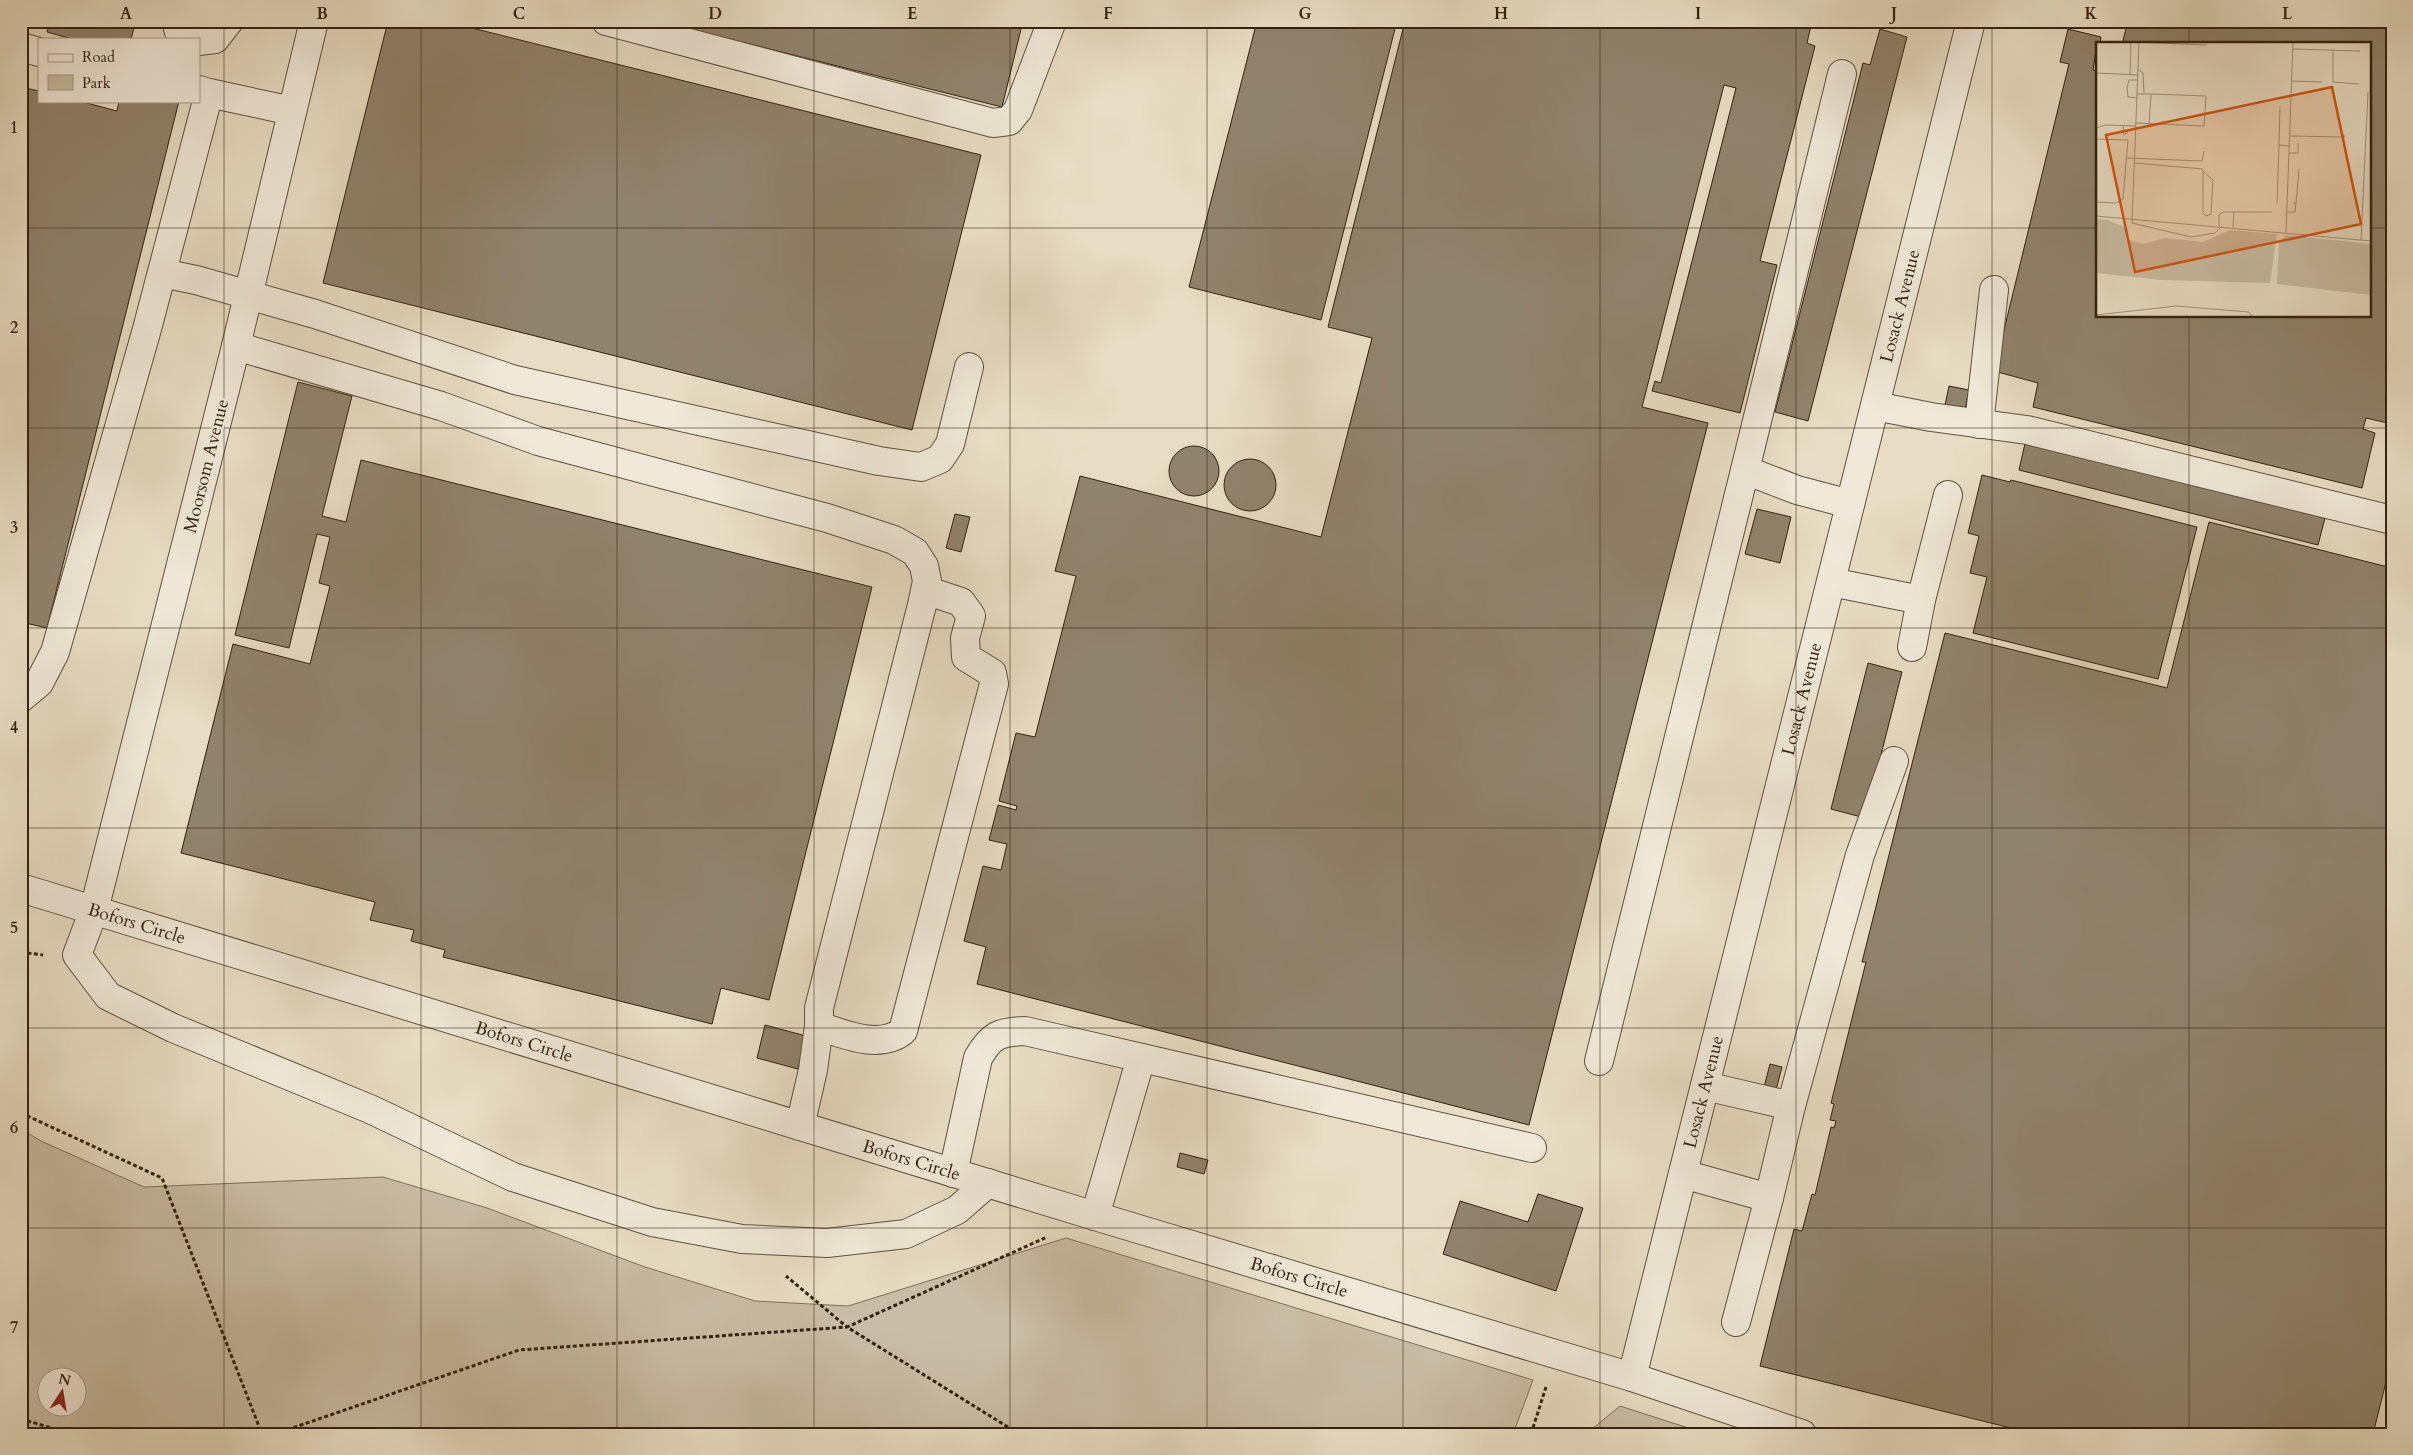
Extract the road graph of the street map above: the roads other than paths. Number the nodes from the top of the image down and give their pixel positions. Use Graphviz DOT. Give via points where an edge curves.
graph roads {
  1 [pos="176,21"];
  2 [pos="229,21"];
  3 [pos="314,21"];
  4 [pos="606,21"];
  5 [pos="1052,21"];
  6 [pos="1971,21"];
  7 [pos="193,38"];
  8 [pos="200,41"];
  9 [pos="21,48"];
  10 [pos="38,52"];
  11 [pos="1842,74"];
  12 [pos="204,92"];
  13 [pos="292,111"];
  14 [pos="162,273"];
  15 [pos="1994,290"];
  16 [pos="248,296"];
  17 [pos="236,346"];
  18 [pos="969,367"];
  19 [pos="1875,406"];
  20 [pos="1979,424"];
  21 [pos="1745,470"];
  22 [pos="1948,495"];
  23 [pos="1850,504"];
  24 [pos="2392,520"];
  25 [pos="1831,582"];
  26 [pos="925,590"];
  27 [pos="1921,600"];
  28 [pos="1912,647"];
  29 [pos="21,698"];
  30 [pos="1894,761"];
  31 [pos="21,888"];
  32 [pos="94,910"];
  33 [pos="819,1026"];
  34 [pos="1141,1058"];
  35 [pos="1599,1061"];
  36 [pos="1705,1086"];
  37 [pos="1792,1106"];
  38 [pos="800,1126"];
  39 [pos="1532,1148"];
  40 [pos="953,1173"];
  41 [pos="1683,1174"];
  42 [pos="988,1183"];
  43 [pos="1769,1198"];
  44 [pos="1095,1216"];
  45 [pos="1736,1322"];
  46 [pos="1632,1377"];
  47 [pos="1802,1434"];
  1 -- 7 [label="street" via="179,32"];
  2 -- 8 [label="street" via="215,39"];
  3 -- 13 [label="street, Moorsom Avenue"];
  4 -- 5 [label="street" via="993,123 1008,121 1018,110"];
  6 -- 19 [label="street, Losack Avenue"];
  9 -- 10 [label="street"];
  11 -- 21 [label="street"];
  12 -- 13 [label="street"];
  12 -- 14 [label="street"];
  13 -- 16 [label="street, Moorsom Avenue"];
  14 -- 16 [label="street"];
  14 -- 29 [label="street" via="55,652 39,683"];
  15 -- 20 [label="street"];
  16 -- 17 [label="street, Moorsom Avenue"];
  16 -- 18 [label="street" via="315,314 515,380 879,461 921,467 940,459 950,444"];
  17 -- 26 [label="street" via="441,406 538,441 818,516 894,540 915,552 924,566"];
  17 -- 32 [label="street, Moorsom Avenue"];
  19 -- 20 [label="street"];
  19 -- 23 [label="street, Losack Avenue"];
  20 -- 24 [label="street" via="2027,430"];
  21 -- 23 [label="street" via="1797,490"];
  21 -- 35 [label="street"];
  22 -- 27 [label="street"];
  23 -- 25 [label="street, Losack Avenue"];
  25 -- 27 [label="street"];
  25 -- 36 [label="street, Losack Avenue"];
  26 -- 33 [label="street" via="913,649 819,1008"];
  26 -- 33 [label="street" via="961,602 971,616 965,638 966,657 992,673 994,684 989,707 903,1031 887,1038 857,1038"];
  27 -- 28 [label="street"];
  30 -- 37 [label="street" via="1860,855"];
  31 -- 32 [label="street, Bofors Circle"];
  32 -- 38 [label="street, Bofors Circle"];
  32 -- 42 [label="street, Moorsom Avenue" via="77,955 108,996 173,1028 370,1109 513,1177 652,1222 742,1239 826,1243 906,1234 957,1210"];
  33 -- 38 [label="street"];
  34 -- 39 [label="street"];
  34 -- 40 [label="street" via="1025,1031 1002,1032 986,1044 978,1058"];
  34 -- 44 [label="street"];
  36 -- 37 [label="street"];
  36 -- 41 [label="street, Losack Avenue"];
  37 -- 43 [label="street"];
  38 -- 40 [label="street, Bofors Circle"];
  40 -- 42 [label="street, Bofors Circle"];
  41 -- 43 [label="street"];
  41 -- 46 [label="street, Losack Avenue"];
  42 -- 44 [label="street, Bofors Circle"];
  43 -- 45 [label="street"];
  44 -- 46 [label="street, Bofors Circle"];
  46 -- 47 [label="street, Bofors Circle"];
}
